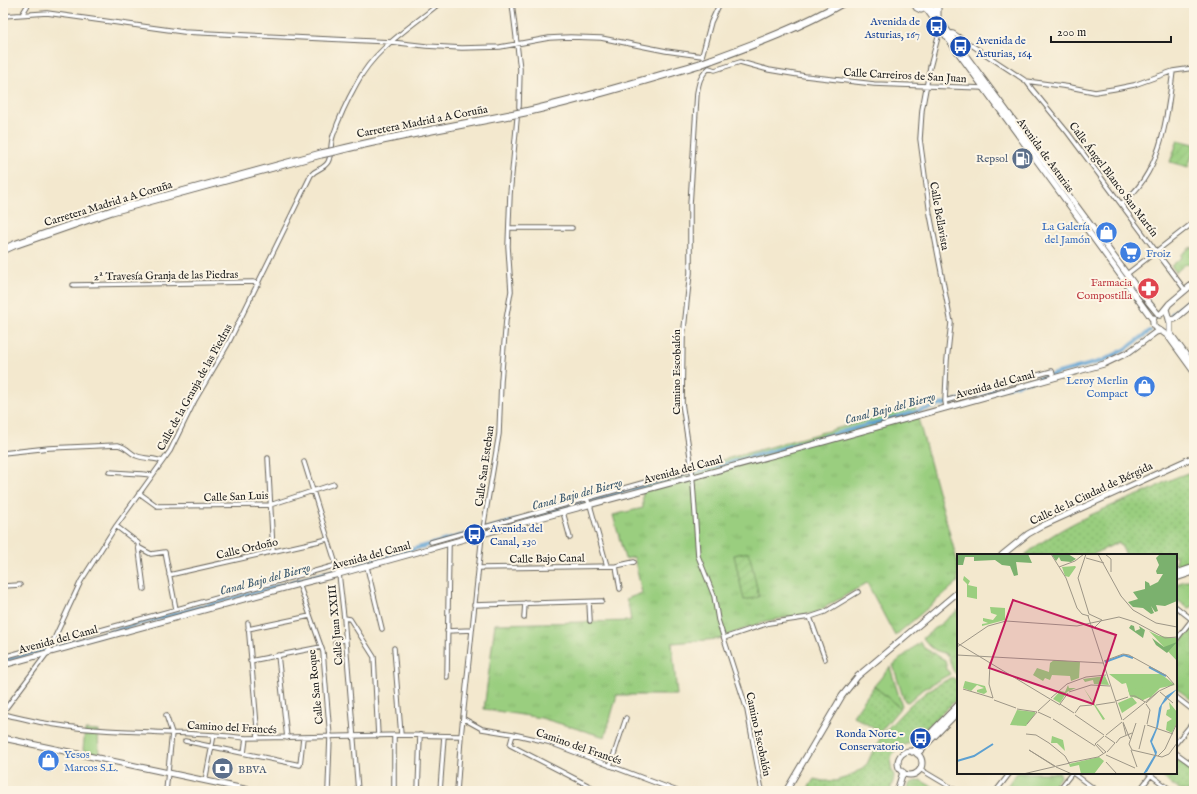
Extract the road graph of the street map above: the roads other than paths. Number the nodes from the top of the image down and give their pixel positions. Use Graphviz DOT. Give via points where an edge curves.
graph roads {
  1 [pos="29,3"];
  2 [pos="440,3"];
  3 [pos="512,3"];
  4 [pos="720,3"];
  5 [pos="842,3"];
  6 [pos="915,3"];
  7 [pos="929,4"];
  8 [pos="23,13"];
  9 [pos="3,16"];
  10 [pos="937,17"];
  11 [pos="940,29"];
  12 [pos="948,33"];
  13 [pos="391,42"];
  14 [pos="517,43"];
  15 [pos="702,56"];
  16 [pos="708,68"];
  17 [pos="1194,68"];
  18 [pos="1173,71"];
  19 [pos="1026,81"];
  20 [pos="926,86"];
  21 [pos="983,88"];
  22 [pos="519,107"];
  23 [pos="517,119"];
  24 [pos="1121,204"];
  25 [pos="1194,222"];
  26 [pos="509,228"];
  27 [pos="572,228"];
  28 [pos="3,250"];
  29 [pos="1156,251"];
  30 [pos="1127,274"];
  31 [pos="1194,283"];
  32 [pos="259,284"];
  33 [pos="73,285"];
  34 [pos="1185,290"];
  35 [pos="1194,303"];
  36 [pos="1169,304"];
  37 [pos="1154,310"];
  38 [pos="1159,315"];
  39 [pos="1153,320"];
  40 [pos="1169,321"];
  41 [pos="1155,328"];
  42 [pos="1161,331"];
  43 [pos="1153,335"];
  44 [pos="1194,366"];
  45 [pos="1194,372"];
  46 [pos="1054,378"];
  47 [pos="944,401"];
  48 [pos="946,407"];
  49 [pos="3,453"];
  50 [pos="1194,457"];
  51 [pos="268,458"];
  52 [pos="162,461"];
  53 [pos="304,462"];
  54 [pos="692,469"];
  55 [pos="109,472"];
  56 [pos="152,475"];
  57 [pos="693,477"];
  58 [pos="334,484"];
  59 [pos="313,490"];
  60 [pos="139,493"];
  61 [pos="587,499"];
  62 [pos="270,505"];
  63 [pos="590,505"];
  64 [pos="562,512"];
  65 [pos="116,526"];
  66 [pos="484,526"];
  67 [pos="482,535"];
  68 [pos="570,538"];
  69 [pos="328,539"];
  70 [pos="431,542"];
  71 [pos="449,544"];
  72 [pos="138,547"];
  73 [pos="273,551"];
  74 [pos="1003,554"];
  75 [pos="634,562"];
  76 [pos="606,566"];
  77 [pos="616,566"];
  78 [pos="367,567"];
  79 [pos="1194,567"];
  80 [pos="478,568"];
  81 [pos="338,570"];
  82 [pos="1194,572"];
  83 [pos="1177,573"];
  84 [pos="170,575"];
  85 [pos="1177,578"];
  86 [pos="299,584"];
  87 [pos="20,585"];
  88 [pos="3,586"];
  89 [pos="144,589"];
  90 [pos="620,589"];
  91 [pos="858,592"];
  92 [pos="957,593"];
  93 [pos="589,602"];
  94 [pos="602,602"];
  95 [pos="524,603"];
  96 [pos="474,605"];
  97 [pos="1177,608"];
  98 [pos="176,609"];
  99 [pos="310,616"];
  100 [pos="810,617"];
  101 [pos="344,618"];
  102 [pos="524,618"];
  103 [pos="1193,619"];
  104 [pos="590,621"];
  105 [pos="248,623"];
  106 [pos="248,629"];
  107 [pos="382,629"];
  108 [pos="472,630"];
  109 [pos="447,631"];
  110 [pos="724,638"];
  111 [pos="346,639"];
  112 [pos="1177,639"];
  113 [pos="335,643"];
  114 [pos="51,644"];
  115 [pos="321,647"];
  116 [pos="394,648"];
  117 [pos="48,652"];
  118 [pos="278,655"];
  119 [pos="3,657"];
  120 [pos="825,659"];
  121 [pos="250,661"];
  122 [pos="3,664"];
  123 [pos="446,677"];
  124 [pos="1177,698"];
  125 [pos="957,706"];
  126 [pos="1194,711"];
  127 [pos="3,713"];
  128 [pos="957,713"];
  129 [pos="166,715"];
  130 [pos="626,718"];
  131 [pos="464,719"];
  132 [pos="1194,721"];
  133 [pos="473,725"];
  134 [pos="462,728"];
  135 [pos="172,733"];
  136 [pos="214,734"];
  137 [pos="512,734"];
  138 [pos="394,735"];
  139 [pos="401,735"];
  140 [pos="420,735"];
  141 [pos="378,736"];
  142 [pos="444,736"];
  143 [pos="461,736"];
  144 [pos="330,737"];
  145 [pos="354,737"];
  146 [pos="3,738"];
  147 [pos="246,738"];
  148 [pos="258,738"];
  149 [pos="287,738"];
  150 [pos="303,738"];
  151 [pos="185,741"];
  152 [pos="1177,742"];
  153 [pos="212,746"];
  154 [pos="244,753"];
  155 [pos="914,753"];
  156 [pos="1177,753"];
  157 [pos="610,766"];
  158 [pos="1194,766"];
  159 [pos="920,769"];
  160 [pos="167,773"];
  161 [pos="904,773"];
  162 [pos="1009,774"];
  163 [pos="1071,774"];
  164 [pos="1073,774"];
  165 [pos="1150,774"];
  166 [pos="205,781"];
  167 [pos="236,789"];
  168 [pos="166,791"];
  169 [pos="254,791"];
  170 [pos="328,791"];
  171 [pos="358,791"];
  172 [pos="394,791"];
  173 [pos="418,791"];
  174 [pos="440,791"];
  175 [pos="457,791"];
  176 [pos="599,791"];
  177 [pos="678,791"];
  178 [pos="762,791"];
  179 [pos="786,791"];
  180 [pos="897,791"];
  181 [pos="901,791"];
  182 [pos="957,791"];
  183 [pos="996,791"];
  184 [pos="1058,791"];
  185 [pos="1096,791"];
  186 [pos="1139,791"];
  187 [pos="1172,791"];
  1 -- 8 [label="street"];
  2 -- 13 [label="street"];
  3 -- 14 [label="street"];
  4 -- 15 [label="street" via="711,22"];
  5 -- 28 [label="highway, Carretera Madrid a A Coruña, bridge" via="780,33 700,64 597,94 526,111 378,140 321,154 112,211"];
  6 -- 7 [label="highway" via="919,9"];
  7 -- 10 [label="highway"];
  7 -- 11 [label="street, Avenida de Asturias"];
  8 -- 9 [label="street"];
  8 -- 13 [label="street" via="47,13 184,32"];
  10 -- 12 [label="street, Avenida de Asturias"];
  11 -- 20 [label="street, Calle Bellavista"];
  11 -- 21 [label="street, Avenida de Asturias"];
  12 -- 19 [label="street" via="953,33"];
  12 -- 30 [label="street, Avenida de Asturias"];
  13 -- 14 [label="street" via="462,48 500,47"];
  13 -- 32 [label="street, Calle de la Granja de las Piedras" via="370,63 357,82 333,136 327,164 311,174"];
  14 -- 15 [label="street" via="570,37 600,38"];
  14 -- 22 [label="street" via="520,70"];
  15 -- 16 [label="street"];
  16 -- 20 [label="street, Calle Carreiros de San Juan" via="715,70 740,62 805,76 874,84"];
  16 -- 54 [label="street, Camino Escobalón" via="699,80 697,93 690,205 690,273 683,338 682,403"];
  17 -- 18 [label="street"];
  18 -- 19 [label="street" via="1134,84 1094,92"];
  18 -- 24 [label="street" via="1163,135 1152,165 1138,189"];
  19 -- 24 [label="street, Calle Ángel Blanco San Martín"];
  20 -- 21 [label="street, Calle Carreiros de San Juan"];
  20 -- 47 [label="street, Calle Bellavista" via="920,139 930,214 951,323"];
  21 -- 39 [label="street, Avenida de Asturias"];
  23 -- 26 [label="street, Calle San Esteban"];
  24 -- 29 [label="street, Calle Ángel Blanco San Martín"];
  25 -- 29 [label="street"];
  26 -- 27 [label="street"];
  26 -- 66 [label="street, Calle San Esteban" via="511,291 501,381 500,434"];
  29 -- 30 [label="street"];
  29 -- 34 [label="street, Calle Ángel Blanco San Martín"];
  30 -- 37 [label="street, Avenida de Asturias"];
  31 -- 34 [label="street"];
  32 -- 33 [label="street, 2ª Travesía Granja de las Piedras" via="253,282"];
  32 -- 52 [label="street, Calle de la Granja de las Piedras" via="170,451"];
  34 -- 36 [label="street"];
  35 -- 40 [label="street"];
  36 -- 37 [label="street"];
  36 -- 38 [label="street"];
  36 -- 40 [label="street" via="1166,309"];
  37 -- 38 [label="street, Avenida de Asturias"];
  38 -- 39 [label="street"];
  38 -- 40 [label="street" via="1164,315"];
  39 -- 41 [label="street"];
  40 -- 42 [label="street" via="1166,330"];
  40 -- 44 [label="street" via="1170,332"];
  41 -- 42 [label="street"];
  41 -- 43 [label="street"];
  42 -- 43 [label="street, Avenida del Canal"];
  42 -- 45 [label="street" via="1168,336"];
  43 -- 46 [label="street, Avenida del Canal" via="1117,359"];
  46 -- 47 [label="street, Avenida del Canal" via="1052,371"];
  46 -- 48 [label="street, Avenida del Canal"];
  47 -- 48 [label="street, Calle Bellavista"];
  48 -- 57 [label="street, Avenida del Canal"];
  49 -- 52 [label="street" via="118,445 128,448 136,456"];
  50 -- 74 [label="street, Calle de la Ciudad de Bérgida" via="1044,525"];
  51 -- 62 [label="street"];
  52 -- 56 [label="street, Calle de la Granja de las Piedras"];
  53 -- 59 [label="street, Calle Juan XXIII"];
  54 -- 57 [label="street, Camino Escobalón"];
  54 -- 61 [label="street, Avenida del Canal"];
  55 -- 56 [label="street"];
  56 -- 60 [label="street, Calle de la Granja de las Piedras"];
  57 -- 63 [label="street, Avenida del Canal"];
  57 -- 110 [label="street, Camino Escobalón" via="698,556 714,596"];
  58 -- 59 [label="street, Calle San Luis"];
  59 -- 62 [label="street, Calle San Luis"];
  59 -- 69 [label="street, Calle Juan XXIII"];
  60 -- 62 [label="street, Calle San Luis" via="157,506"];
  60 -- 65 [label="street, Calle de la Granja de las Piedras"];
  61 -- 63 [label="street"];
  61 -- 66 [label="street, Avenida del Canal"];
  62 -- 73 [label="street"];
  63 -- 64 [label="street, Avenida del Canal"];
  63 -- 76 [label="street"];
  64 -- 67 [label="street, Avenida del Canal"];
  64 -- 68 [label="street"];
  65 -- 72 [label="street" via="138,543"];
  65 -- 114 [label="street, Calle de la Granja de las Piedras" via="81,581"];
  66 -- 67 [label="street, Calle San Esteban"];
  66 -- 70 [label="street, Avenida del Canal"];
  67 -- 71 [label="street, Avenida del Canal"];
  67 -- 80 [label="street, Calle San Esteban"];
  69 -- 73 [label="street, Calle Ordoño"];
  69 -- 81 [label="street, Calle Juan XXIII"];
  71 -- 78 [label="street, Avenida del Canal"];
  71 -- 109 [label="street"];
  72 -- 84 [label="street" via="151,554 165,552"];
  72 -- 89 [label="street"];
  73 -- 84 [label="street, Calle Ordoño"];
  75 -- 77 [label="street, Calle Bajo Canal"];
  76 -- 77 [label="street, Calle Bajo Canal"];
  76 -- 80 [label="street, Calle Bajo Canal"];
  77 -- 90 [label="street"];
  78 -- 81 [label="street, Avenida del Canal"];
  78 -- 107 [label="street"];
  79 -- 83 [label="street"];
  80 -- 96 [label="street, Calle San Esteban"];
  81 -- 86 [label="street, Avenida del Canal"];
  81 -- 98 [label="street, Avenida del Canal"];
  81 -- 101 [label="street, Calle Juan XXIII"];
  82 -- 85 [label="street"];
  84 -- 98 [label="street"];
  86 -- 99 [label="street, Calle San Roque"];
  86 -- 117 [label="street, Avenida del Canal"];
  87 -- 88 [label="street"];
  91 -- 100 [label="street" via="824,612"];
  92 -- 179 [label="street" via="858,676 842,696"];
  93 -- 94 [label="street"];
  93 -- 95 [label="street"];
  93 -- 104 [label="street"];
  95 -- 96 [label="street"];
  95 -- 102 [label="street"];
  96 -- 108 [label="street, Calle San Esteban"];
  97 -- 103 [label="street"];
  98 -- 114 [label="street, Avenida del Canal"];
  99 -- 106 [label="street"];
  99 -- 115 [label="street, Calle San Roque"];
  100 -- 110 [label="street" via="769,623"];
  100 -- 120 [label="street"];
  101 -- 111 [label="street, Calle Juan XXIII"];
  101 -- 141 [label="street" via="350,619 374,657"];
  103 -- 112 [label="street"];
  105 -- 106 [label="street"];
  106 -- 121 [label="street"];
  108 -- 109 [label="street"];
  108 -- 131 [label="street, Calle San Esteban"];
  109 -- 123 [label="street"];
  110 -- 178 [label="street, Camino Escobalón" via="747,710"];
  111 -- 113 [label="street"];
  111 -- 145 [label="street, Calle Juan XXIII"];
  114 -- 117 [label="street, Calle de la Granja de las Piedras"];
  114 -- 119 [label="street, Avenida del Canal"];
  115 -- 118 [label="street"];
  115 -- 144 [label="street, Calle San Roque"];
  116 -- 139 [label="street"];
  117 -- 122 [label="street, Avenida del Canal"];
  117 -- 127 [label="street, Calle de la Granja de las Piedras"];
  118 -- 121 [label="street"];
  118 -- 149 [label="street"];
  121 -- 148 [label="street"];
  124 -- 126 [label="street"];
  125 -- 155 [label="street"];
  127 -- 135 [label="street, Camino del Francés" via="56,725"];
  128 -- 155 [label="street"];
  129 -- 135 [label="street"];
  130 -- 157 [label="street"];
  131 -- 133 [label="street, Camino del Francés"];
  131 -- 134 [label="street, Calle San Esteban"];
  132 -- 152 [label="street"];
  133 -- 134 [label="street"];
  133 -- 137 [label="street, Camino del Francés"];
  134 -- 143 [label="street, Calle San Esteban"];
  135 -- 136 [label="street, Camino del Francés"];
  135 -- 160 [label="street"];
  136 -- 147 [label="street, Camino del Francés"];
  136 -- 153 [label="street"];
  137 -- 157 [label="street, Camino del Francés" via="548,742"];
  137 -- 176 [label="street" via="510,745"];
  138 -- 139 [label="street, Camino del Francés"];
  138 -- 141 [label="street, Camino del Francés"];
  138 -- 172 [label="street"];
  139 -- 140 [label="street, Camino del Francés"];
  140 -- 142 [label="street, Camino del Francés"];
  140 -- 173 [label="street"];
  141 -- 145 [label="street, Camino del Francés"];
  142 -- 143 [label="street, Camino del Francés"];
  142 -- 174 [label="street"];
  143 -- 175 [label="street, Calle San Esteban"];
  144 -- 145 [label="street, Camino del Francés"];
  144 -- 150 [label="street, Camino del Francés"];
  144 -- 170 [label="street, Calle San Roque"];
  145 -- 171 [label="street, Calle Juan XXIII"];
  146 -- 160 [label="street"];
  147 -- 148 [label="street, Camino del Francés"];
  147 -- 154 [label="street"];
  148 -- 149 [label="street, Camino del Francés"];
  149 -- 150 [label="street, Camino del Francés"];
  150 -- 154 [label="street" via="300,765"];
  151 -- 153 [label="street"];
  153 -- 154 [label="street"];
  153 -- 166 [label="street"];
  155 -- 159 [label="street" via="921,761"];
  155 -- 161 [label="street" via="904,753 899,758 898,766"];
  156 -- 158 [label="street"];
  157 -- 177 [label="street, Camino del Francés"];
  159 -- 161 [label="street" via="914,774"];
  159 -- 182 [label="street"];
  160 -- 166 [label="street"];
  160 -- 168 [label="street"];
  161 -- 180 [label="street"];
  161 -- 181 [label="street"];
  162 -- 183 [label="street"];
  163 -- 184 [label="street"];
  164 -- 185 [label="street"];
  165 -- 186 [label="street"];
  165 -- 187 [label="street"];
  166 -- 167 [label="street"];
  167 -- 169 [label="street"];
}
